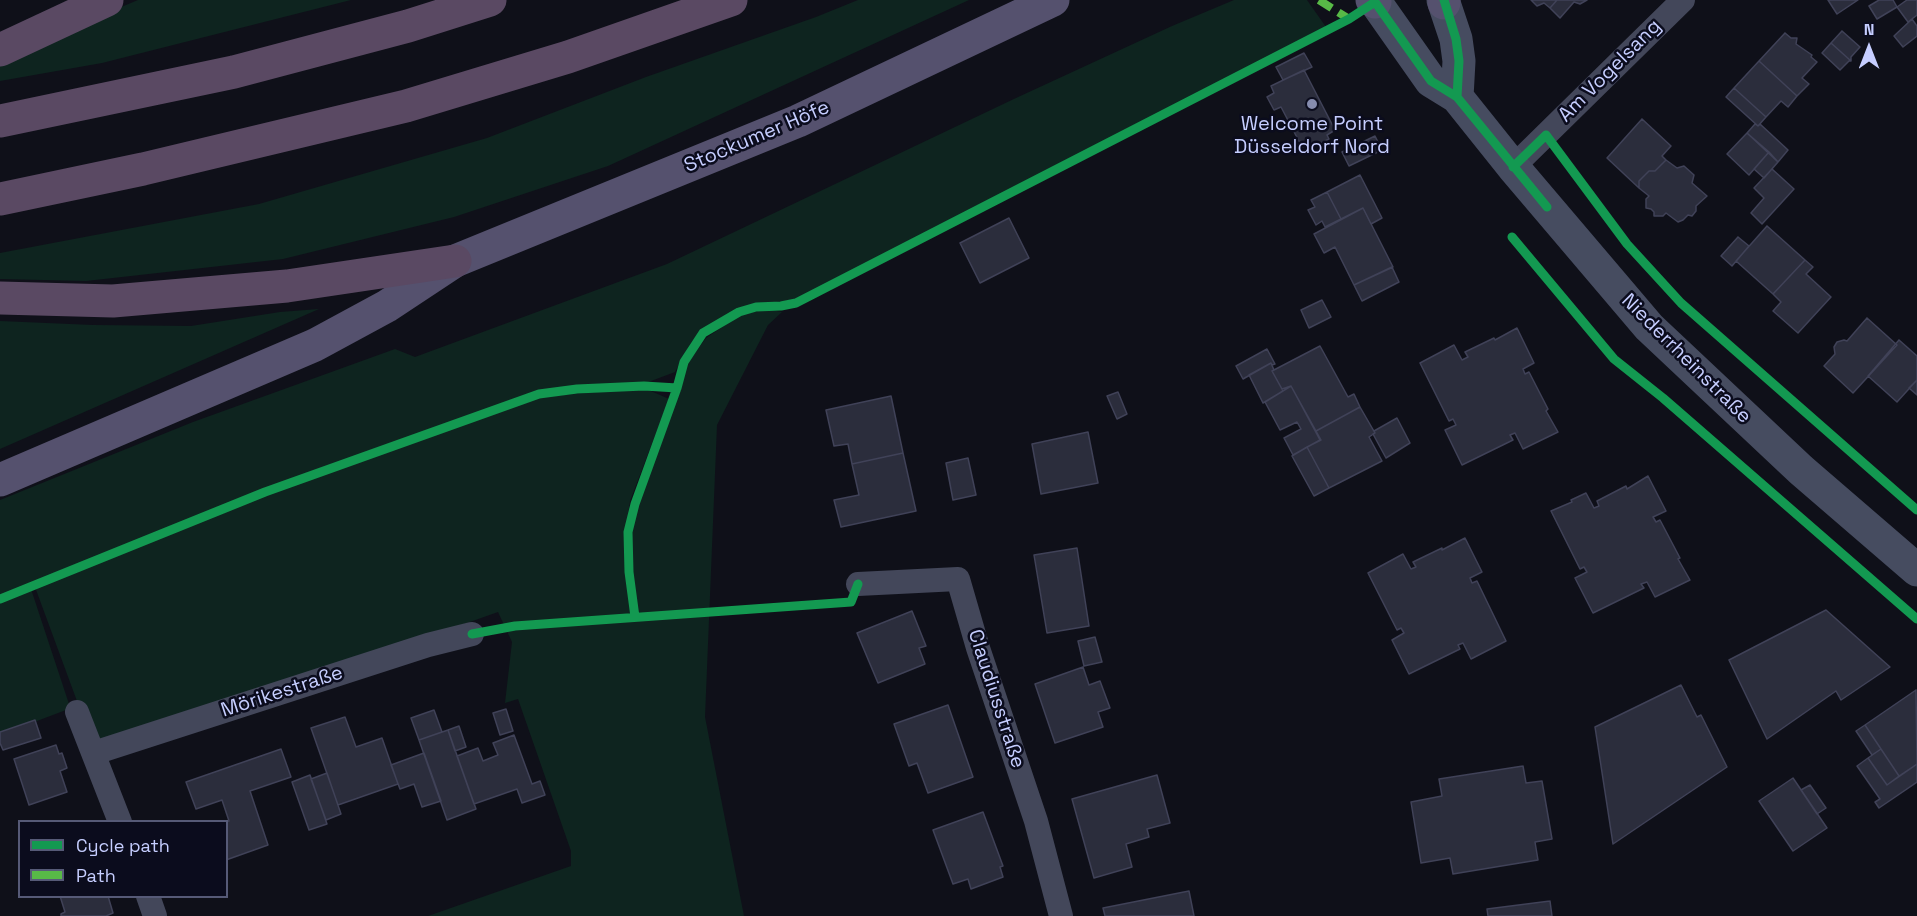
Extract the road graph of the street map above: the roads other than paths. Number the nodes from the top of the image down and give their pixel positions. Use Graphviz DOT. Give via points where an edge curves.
graph roads {
  1 [pos="107,0"];
  2 [pos="490,0"];
  3 [pos="731,0"];
  4 [pos="1053,0"];
  5 [pos="1683,0"];
  6 [pos="1374,1"];
  7 [pos="1444,1"];
  8 [pos="0,50"];
  9 [pos="1457,97"];
  10 [pos="0,121"];
  11 [pos="1513,167"];
  12 [pos="0,199"];
  13 [pos="455,261"];
  14 [pos="0,298"];
  15 [pos="0,480"];
  16 [pos="1917,570"];
  17 [pos="858,584"];
  18 [pos="471,634"];
  19 [pos="77,712"];
  20 [pos="94,753"];
  21 [pos="119,820"];
  22 [pos="148,898"];
  23 [pos="155,916"];
  24 [pos="1061,916"];
  1 -- 8 [label="highway"];
  2 -- 10 [label="highway" via="408,27 234,72"];
  3 -- 12 [label="highway" via="568,57 406,106"];
  4 -- 13 [label="main road, Stockumer Höfe" via="798,121"];
  5 -- 11 [label="street, Am Vogelsang"];
  6 -- 9 [label="main road, Niederrheinstraße" via="1431,81"];
  7 -- 9 [label="main road" via="1458,50"];
  9 -- 11 [label="main road, Niederrheinstraße"];
  11 -- 16 [label="main road, Niederrheinstraße" via="1649,327 1801,470"];
  13 -- 14 [label="highway" via="287,286 114,301"];
  13 -- 15 [label="main road, Stockumer Höfe" via="387,306 315,345"];
  17 -- 24 [label="street, Claudiusstraße" via="958,579 1036,821"];
  18 -- 20 [label="street, Mörikestraße"];
  19 -- 20 [label="street"];
  20 -- 21 [label="street"];
  22 -- 23 [label="street"];
}
